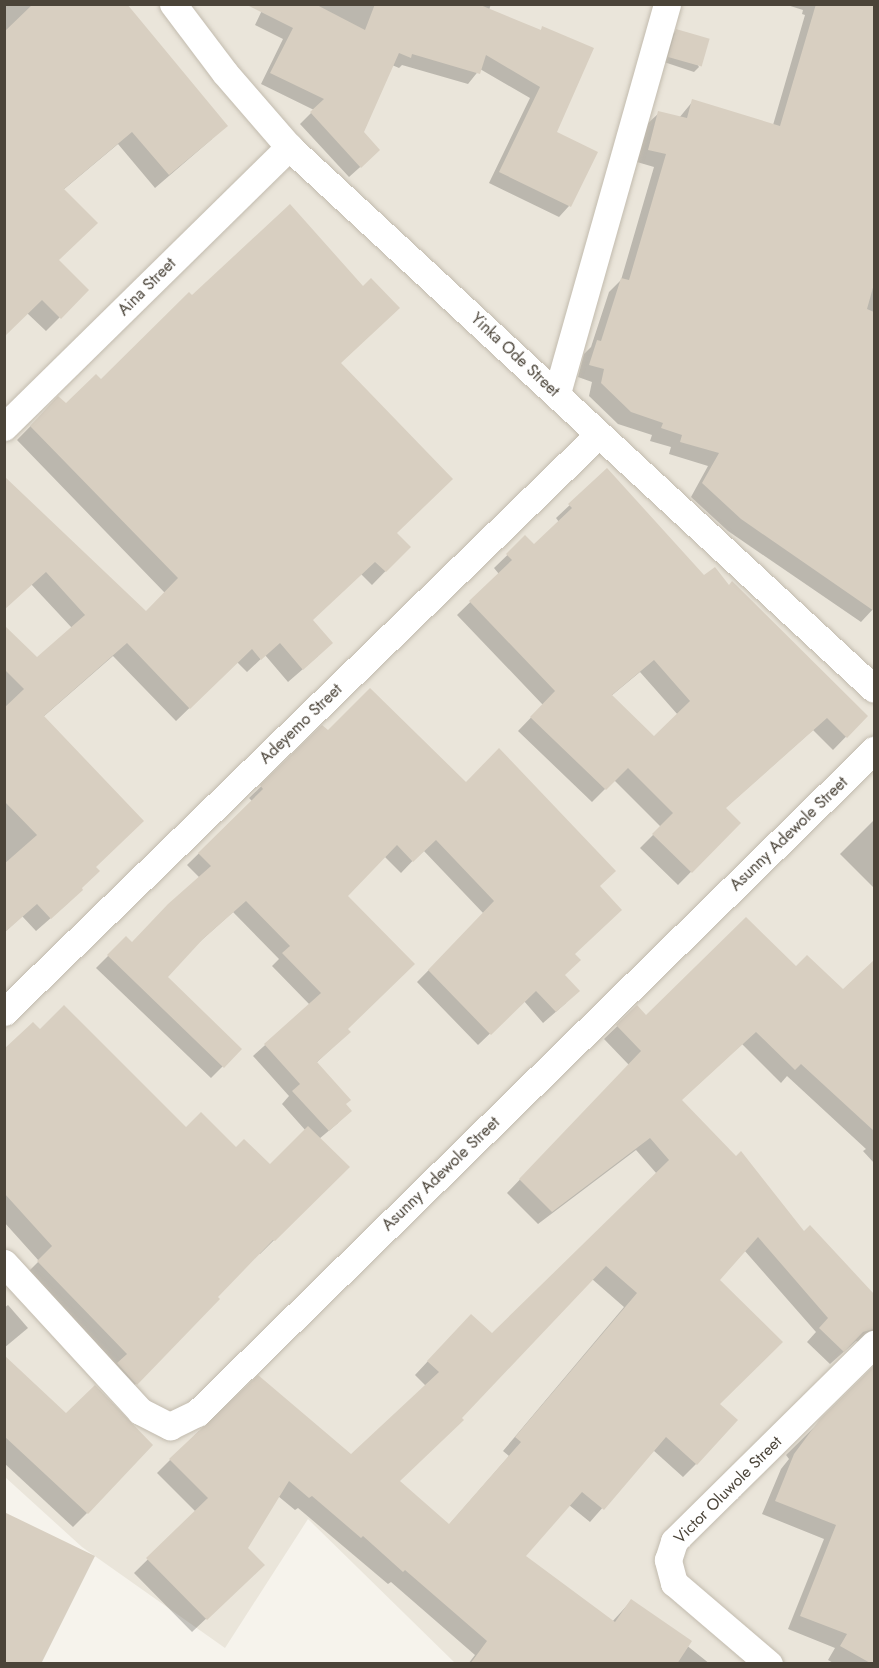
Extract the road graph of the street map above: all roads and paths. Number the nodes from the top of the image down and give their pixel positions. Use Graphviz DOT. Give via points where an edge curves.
graph roads {
  1 [pos="666,4"];
  2 [pos="176,6"];
  3 [pos="289,147"];
  4 [pos="556,393"];
  5 [pos="4,427"];
  6 [pos="598,435"];
  7 [pos="874,689"];
  8 [pos="874,750"];
  9 [pos="4,1012"];
  10 [pos="4,1263"];
  11 [pos="874,1344"];
  12 [pos="769,1664"];
  1 -- 4 [label="street"];
  2 -- 3 [label="street, Yinka Ode Street" via="225,72"];
  3 -- 4 [label="street, Yinka Ode Street"];
  3 -- 5 [label="street, Aina Street"];
  4 -- 6 [label="street, Yinka Ode Street"];
  6 -- 7 [label="street, Yinka Ode Street"];
  6 -- 9 [label="street, Adeyemo Street"];
  8 -- 10 [label="street, Asunny Adewole Street" via="197,1413 170,1426 140,1411"];
  11 -- 12 [label="street, Victor Oluwole Street" via="674,1541 668,1560 674,1583"];
}
